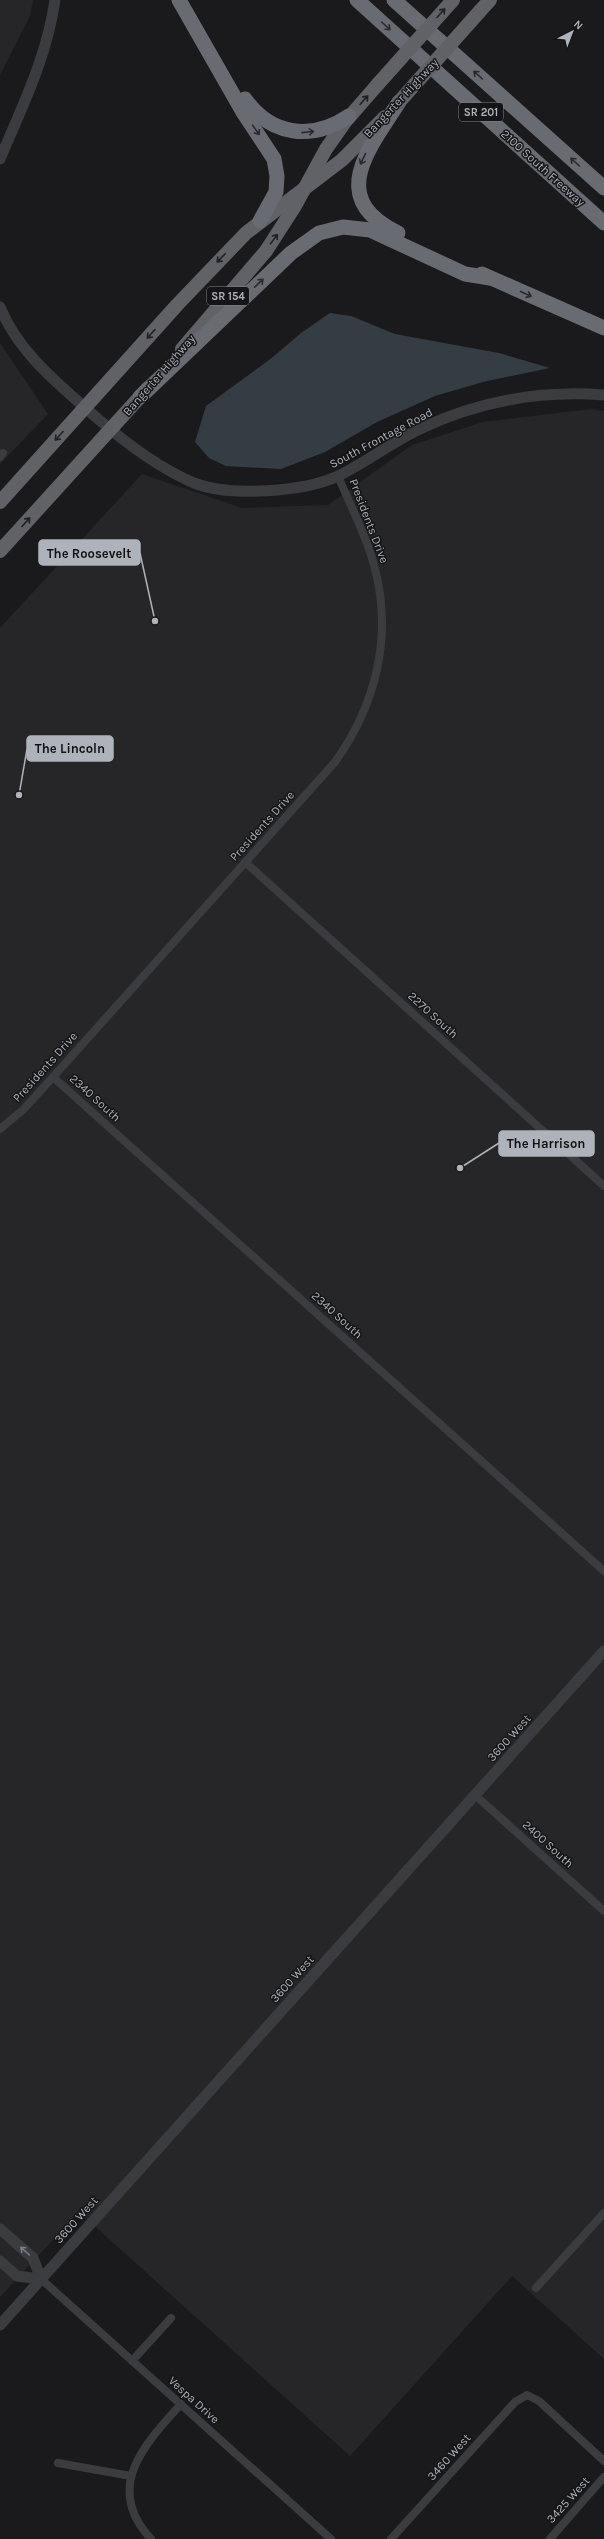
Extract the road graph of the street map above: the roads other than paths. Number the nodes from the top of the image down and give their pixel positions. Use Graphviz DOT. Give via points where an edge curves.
graph roads {
  1 [pos="55,0"];
  2 [pos="179,0"];
  3 [pos="182,0"];
  4 [pos="357,0"];
  5 [pos="394,0"];
  6 [pos="453,0"];
  7 [pos="490,0"];
  8 [pos="399,102"];
  9 [pos="349,116"];
  10 [pos="0,159"];
  11 [pos="304,188"];
  12 [pos="604,188"];
  13 [pos="260,221"];
  14 [pos="604,223"];
  15 [pos="490,278"];
  16 [pos="0,307"];
  17 [pos="604,328"];
  18 [pos="604,395"];
  19 [pos="140,397"];
  20 [pos="85,407"];
  21 [pos="111,430"];
  22 [pos="338,476"];
  23 [pos="0,502"];
  24 [pos="0,551"];
  25 [pos="245,862"];
  26 [pos="53,1077"];
  27 [pos="0,1129"];
  28 [pos="604,1186"];
  29 [pos="604,1571"];
  30 [pos="604,1651"];
  31 [pos="475,1795"];
  32 [pos="604,1911"];
  33 [pos="604,2212"];
  34 [pos="0,2229"];
  35 [pos="0,2261"];
  36 [pos="41,2279"];
  37 [pos="536,2288"];
  38 [pos="171,2318"];
  39 [pos="0,2324"];
  40 [pos="132,2361"];
  41 [pos="181,2404"];
  42 [pos="604,2461"];
  43 [pos="58,2463"];
  44 [pos="131,2476"];
  45 [pos="604,2477"];
  46 [pos="151,2539"];
  47 [pos="332,2539"];
  48 [pos="391,2539"];
  49 [pos="550,2539"];
  1 -- 10 [label="street" via="50,32 41,60"];
  2 -- 13 [label="highway, one-way" via="243,112 274,159 276,192"];
  3 -- 9 [label="highway, one-way" via="245,99 267,122 287,131 309,132 330,127"];
  4 -- 14 [label="highway, 2100 South Freeway / SR 201, one-way"];
  12 -- 5 [label="highway, SR 201, one-way"];
  9 -- 6 [label="highway, Bangerter Highway / SR 154, one-way, bridge"];
  7 -- 8 [label="highway, Bangerter Highway / SR 154, bridge"];
  8 -- 11 [label="highway, Bangerter Highway / SR 154" via="342,160"];
  8 -- 15 [label="highway, one-way" via="361,164 358,185 363,204 374,219 388,228"];
  9 -- 11 [label="highway, Bangerter Highway / SR 154"];
  11 -- 13 [label="highway, Bangerter Highway / SR 154"];
  19 -- 11 [label="highway, Bangerter Highway / SR 154, one-way" via="262,256 278,235"];
  13 -- 20 [label="highway, Bangerter Highway / SR 154, one-way" via="187,293"];
  15 -- 17 [label="highway, one-way"];
  19 -- 15 [label="highway, one-way" via="291,253 319,233 343,227 370,230 465,274"];
  16 -- 20 [label="street, South Frontage Road" via="20,343 40,366"];
  18 -- 22 [label="street, South Frontage Road" via="567,392 515,398 464,411 420,429"];
  19 -- 21 [label="highway, Bangerter Highway / SR 154"];
  20 -- 21 [label="street, South Frontage Road"];
  20 -- 23 [label="highway, Bangerter Highway / SR 154, one-way"];
  21 -- 22 [label="street, South Frontage Road" via="162,466 196,483 255,492 300,488"];
  24 -- 21 [label="highway, Bangerter Highway / SR 154, one-way"];
  22 -- 25 [label="street, Presidents Drive" via="369,550 382,604 383,635 373,688 351,740 335,762"];
  25 -- 26 [label="street, Presidents Drive"];
  25 -- 28 [label="street, 2270 South"];
  26 -- 27 [label="street, Presidents Drive" via="23,1110"];
  26 -- 29 [label="street, 2340 South"];
  30 -- 31 [label="street, 3600 West"];
  31 -- 32 [label="street, 2400 South"];
  31 -- 36 [label="street, 3600 West"];
  33 -- 37 [label="street"];
  36 -- 34 [label="street, one-way" via="33,2258"];
  35 -- 36 [label="street" via="17,2276"];
  36 -- 39 [label="street, 3600 West"];
  36 -- 40 [label="street, Vespa Drive"];
  38 -- 40 [label="street"];
  40 -- 41 [label="street, Vespa Drive"];
  41 -- 44 [label="street" via="144,2446"];
  41 -- 47 [label="street, Vespa Drive"];
  42 -- 48 [label="street, 3460 West" via="539,2401 526,2395 515,2402"];
  43 -- 44 [label="street"];
  44 -- 46 [label="street" via="130,2493 135,2513"];
  45 -- 49 [label="street, 3425 West"];
}
